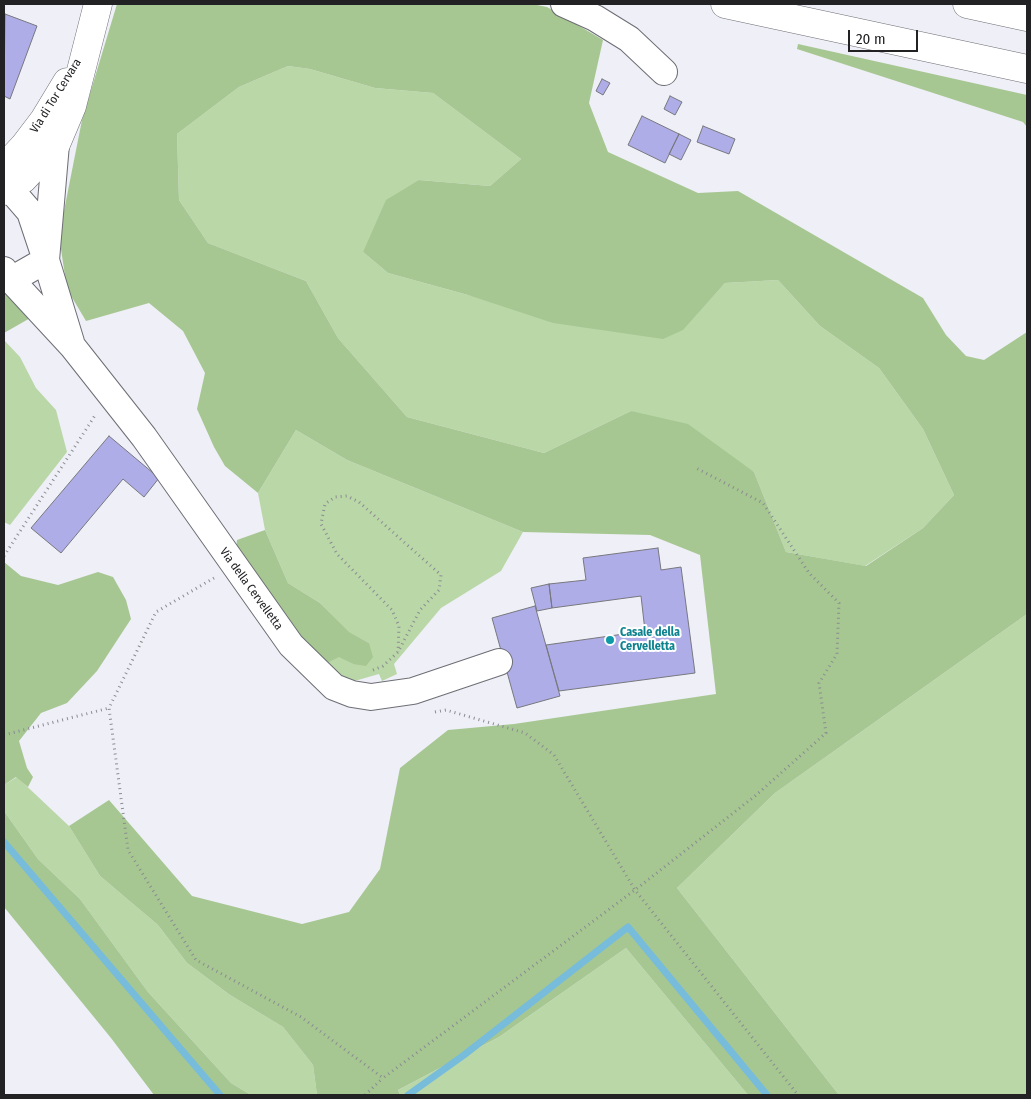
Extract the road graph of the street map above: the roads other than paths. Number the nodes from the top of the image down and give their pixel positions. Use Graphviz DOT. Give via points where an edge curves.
graph roads {
  1 [pos="98,4"];
  2 [pos="564,4"];
  3 [pos="725,4"];
  4 [pos="967,4"];
  5 [pos="1027,16"];
  6 [pos="86,48"];
  7 [pos="1027,69"];
  8 [pos="664,72"];
  9 [pos="56,144"];
  10 [pos="5,181"];
  11 [pos="46,260"];
  12 [pos="6,275"];
  13 [pos="73,347"];
  14 [pos="499,662"];
  1 -- 6 [label="main road, Via di Tor Cervara"];
  2 -- 8 [label="street" via="629,39"];
  3 -- 7 [label="main road"];
  4 -- 5 [label="main road"];
  6 -- 9 [label="main road, Via di Tor Cervara" via="72,106"];
  6 -- 10 [label="main road, Via di Tor Cervara"];
  9 -- 10 [label="main road, Via di Tor Cervara" via="38,165"];
  9 -- 11 [label="street"];
  10 -- 11 [label="street" via="30,212"];
  11 -- 12 [label="street"];
  11 -- 13 [label="street"];
  12 -- 13 [label="street, Via della Cervelletta"];
  13 -- 14 [label="street, Via della Cervelletta" via="144,437 291,645 334,687 352,694 371,696 413,691"];
}
